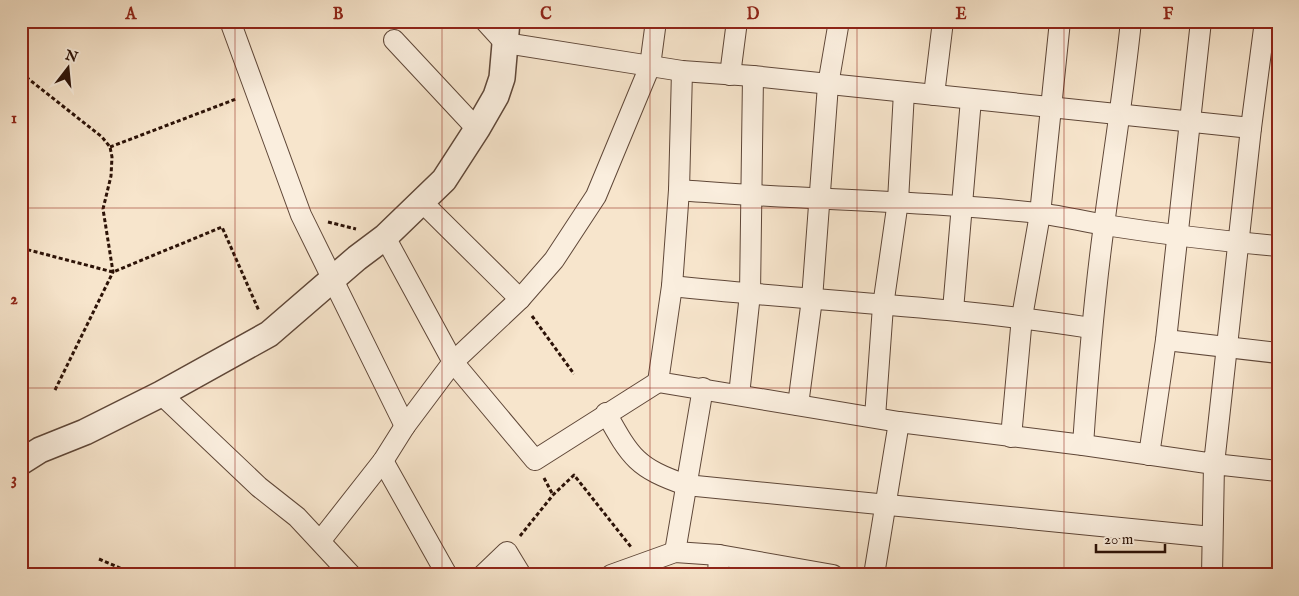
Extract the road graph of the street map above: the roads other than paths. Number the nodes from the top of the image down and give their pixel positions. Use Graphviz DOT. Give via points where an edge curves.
graph roads {
  1 [pos="230,21"];
  2 [pos="485,21"];
  3 [pos="656,21"];
  4 [pos="737,21"];
  5 [pos="839,21"];
  6 [pos="943,21"];
  7 [pos="1060,21"];
  8 [pos="1131,21"];
  9 [pos="1201,21"];
  10 [pos="1265,21"];
  11 [pos="506,32"];
  12 [pos="394,40"];
  13 [pos="650,66"];
  14 [pos="682,71"];
  15 [pos="730,75"];
  16 [pos="753,76"];
  17 [pos="828,85"];
  18 [pos="904,92"];
  19 [pos="934,95"];
  20 [pos="971,99"];
  21 [pos="1051,107"];
  22 [pos="1121,116"];
  23 [pos="1190,123"];
  24 [pos="1252,128"];
  25 [pos="477,129"];
  26 [pos="679,190"];
  27 [pos="752,196"];
  28 [pos="820,200"];
  29 [pos="898,201"];
  30 [pos="422,202"];
  31 [pos="962,206"];
  32 [pos="1040,214"];
  33 [pos="1104,225"];
  34 [pos="1177,235"];
  35 [pos="385,237"];
  36 [pos="1240,243"];
  37 [pos="1278,246"];
  38 [pos="331,280"];
  39 [pos="672,286"];
  40 [pos="750,294"];
  41 [pos="520,299"];
  42 [pos="812,299"];
  43 [pos="883,306"];
  44 [pos="953,310"];
  45 [pos="1022,317"];
  46 [pos="1092,328"];
  47 [pos="1166,340"];
  48 [pos="1227,346"];
  49 [pos="1278,353"];
  50 [pos="453,362"];
  51 [pos="658,382"];
  52 [pos="703,388"];
  53 [pos="161,394"];
  54 [pos="739,395"];
  55 [pos="798,405"];
  56 [pos="606,413"];
  57 [pos="875,417"];
  58 [pos="898,422"];
  59 [pos="405,426"];
  60 [pos="1011,437"];
  61 [pos="1083,445"];
  62 [pos="27,453"];
  63 [pos="1149,455"];
  64 [pos="383,462"];
  65 [pos="1214,464"];
  66 [pos="1278,471"];
  67 [pos="686,485"];
  68 [pos="886,506"];
  69 [pos="1212,537"];
  70 [pos="321,540"];
  71 [pos="675,552"];
  72 [pos="718,565"];
  73 [pos="350,574"];
  74 [pos="447,575"];
  75 [pos="483,575"];
  76 [pos="521,575"];
  77 [pos="611,575"];
  78 [pos="833,575"];
  79 [pos="874,575"];
  80 [pos="1212,575"];
  1 -- 38 [label="street" via="301,215"];
  2 -- 11 [label="street"];
  3 -- 13 [label="street"];
  4 -- 15 [label="street"];
  5 -- 17 [label="street"];
  6 -- 19 [label="street"];
  7 -- 21 [label="street"];
  8 -- 22 [label="street"];
  9 -- 23 [label="street"];
  10 -- 24 [label="street"];
  11 -- 13 [label="street"];
  11 -- 25 [label="street" via="502,78 496,96"];
  12 -- 25 [label="street"];
  13 -- 14 [label="street"];
  13 -- 41 [label="street" via="596,196 554,260"];
  14 -- 15 [label="street"];
  14 -- 26 [label="street"];
  15 -- 16 [label="street"];
  16 -- 17 [label="street"];
  16 -- 27 [label="street"];
  17 -- 18 [label="street"];
  17 -- 28 [label="street"];
  18 -- 19 [label="street"];
  18 -- 29 [label="street"];
  19 -- 20 [label="street"];
  20 -- 21 [label="street"];
  20 -- 31 [label="street"];
  21 -- 22 [label="street"];
  21 -- 32 [label="street"];
  22 -- 23 [label="street"];
  22 -- 33 [label="street"];
  23 -- 24 [label="street"];
  23 -- 34 [label="street"];
  24 -- 36 [label="street"];
  25 -- 30 [label="street" via="444,180"];
  26 -- 27 [label="street"];
  26 -- 39 [label="street"];
  27 -- 28 [label="street"];
  27 -- 40 [label="street"];
  28 -- 29 [label="street"];
  28 -- 42 [label="street"];
  29 -- 31 [label="street"];
  29 -- 43 [label="street"];
  30 -- 35 [label="street"];
  30 -- 41 [label="street"];
  31 -- 32 [label="street"];
  31 -- 44 [label="street"];
  32 -- 33 [label="street"];
  32 -- 45 [label="street"];
  33 -- 34 [label="street"];
  33 -- 46 [label="street"];
  34 -- 36 [label="street"];
  34 -- 47 [label="street"];
  35 -- 38 [label="street"];
  35 -- 50 [label="street"];
  36 -- 37 [label="street"];
  36 -- 48 [label="street"];
  38 -- 53 [label="street" via="269,334"];
  38 -- 59 [label="street"];
  39 -- 40 [label="street"];
  39 -- 51 [label="street"];
  40 -- 42 [label="street"];
  40 -- 54 [label="street"];
  41 -- 50 [label="street"];
  42 -- 43 [label="street"];
  42 -- 55 [label="street"];
  43 -- 44 [label="street"];
  43 -- 57 [label="street"];
  44 -- 45 [label="street"];
  45 -- 46 [label="street"];
  45 -- 60 [label="street"];
  46 -- 61 [label="street"];
  47 -- 48 [label="street"];
  47 -- 63 [label="street"];
  48 -- 49 [label="street"];
  48 -- 65 [label="street"];
  50 -- 56 [label="street" via="535,460"];
  50 -- 59 [label="street"];
  51 -- 52 [label="street"];
  51 -- 56 [label="street"];
  52 -- 54 [label="street"];
  52 -- 67 [label="street"];
  53 -- 62 [label="street" via="85,432"];
  53 -- 70 [label="street" via="246,476"];
  54 -- 55 [label="street"];
  55 -- 57 [label="street"];
  56 -- 67 [label="street" via="625,448 638,462 656,475"];
  57 -- 58 [label="street"];
  58 -- 60 [label="street"];
  58 -- 68 [label="street"];
  59 -- 64 [label="street"];
  60 -- 61 [label="street"];
  61 -- 63 [label="street"];
  63 -- 65 [label="street"];
  64 -- 70 [label="street"];
  64 -- 74 [label="street"];
  65 -- 66 [label="street"];
  65 -- 69 [label="street"];
  67 -- 68 [label="street"];
  67 -- 71 [label="street"];
  68 -- 69 [label="street"];
  68 -- 79 [label="street"];
  69 -- 80 [label="street"];
  70 -- 73 [label="street"];
  71 -- 72 [label="street"];
  71 -- 77 [label="street"];
  72 -- 78 [label="street"];
  75 -- 76 [label="street" via="508,552"];
}
